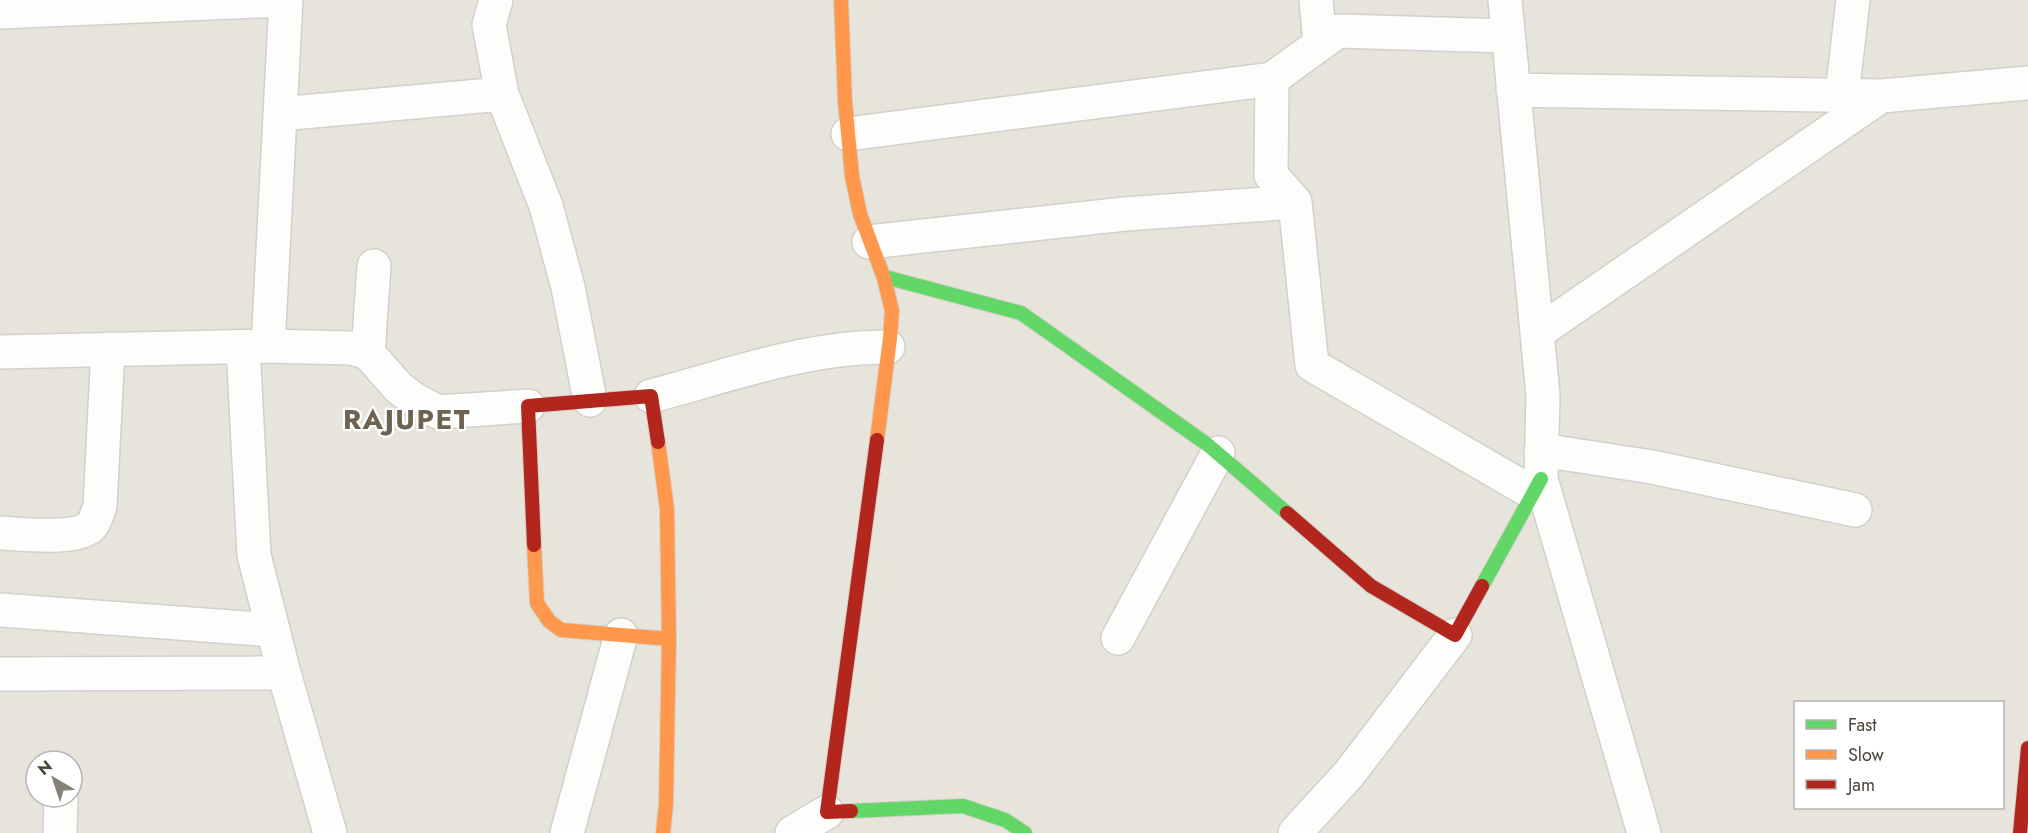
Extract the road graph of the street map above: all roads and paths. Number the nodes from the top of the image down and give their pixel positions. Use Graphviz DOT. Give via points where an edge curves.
graph roads {
  1 [pos="284,0"];
  2 [pos="496,0"];
  3 [pos="841,0"];
  4 [pos="1316,0"];
  5 [pos="1505,0"];
  6 [pos="1853,0"];
  7 [pos="0,12"];
  8 [pos="1508,36"];
  9 [pos="1320,44"];
  10 [pos="1272,79"];
  11 [pos="2028,83"];
  12 [pos="1513,90"];
  13 [pos="502,94"];
  14 [pos="1842,95"];
  15 [pos="1881,96"];
  16 [pos="280,114"];
  17 [pos="848,134"];
  18 [pos="1295,202"];
  19 [pos="869,242"];
  20 [pos="374,266"];
  21 [pos="885,277"];
  22 [pos="1537,333"];
  23 [pos="255,347"];
  24 [pos="888,347"];
  25 [pos="108,349"];
  26 [pos="0,352"];
  27 [pos="368,353"];
  28 [pos="651,396"];
  29 [pos="590,400"];
  30 [pos="528,406"];
  31 [pos="1218,453"];
  32 [pos="1538,474"];
  33 [pos="1855,510"];
  34 [pos="0,533"];
  35 [pos="0,610"];
  36 [pos="273,630"];
  37 [pos="621,635"];
  38 [pos="1455,635"];
  39 [pos="1118,638"];
  40 [pos="669,639"];
  41 [pos="284,673"];
  42 [pos="0,674"];
  43 [pos="2028,748"];
  44 [pos="61,809"];
  45 [pos="827,812"];
  46 [pos="1302,830"];
  47 [pos="60,833"];
  48 [pos="330,833"];
  49 [pos="567,833"];
  50 [pos="663,833"];
  51 [pos="792,833"];
  52 [pos="1025,833"];
  53 [pos="1644,833"];
  54 [pos="2020,833"];
  1 -- 7 [label="street"];
  1 -- 16 [label="street"];
  2 -- 13 [label="street" via="489,25"];
  3 -- 17 [label="street"];
  4 -- 9 [label="street"];
  5 -- 8 [label="street"];
  6 -- 14 [label="street"];
  8 -- 9 [label="street" via="1338,31"];
  8 -- 12 [label="street"];
  9 -- 10 [label="street"];
  10 -- 17 [label="street"];
  10 -- 18 [label="street" via="1271,175"];
  11 -- 15 [label="street"];
  12 -- 14 [label="street"];
  12 -- 22 [label="street"];
  13 -- 16 [label="street"];
  13 -- 29 [label="street" via="546,206 568,287"];
  14 -- 15 [label="street"];
  15 -- 22 [label="street"];
  16 -- 23 [label="street"];
  17 -- 19 [label="street" via="856,201"];
  18 -- 19 [label="street" via="1125,214"];
  18 -- 32 [label="street" via="1312,365"];
  19 -- 21 [label="street"];
  20 -- 27 [label="street"];
  21 -- 24 [label="street" via="892,307"];
  21 -- 31 [label="street" via="1021,313"];
  22 -- 32 [label="street" via="1543,395"];
  23 -- 25 [label="street"];
  23 -- 27 [label="street" via="351,348"];
  23 -- 36 [label="street" via="254,555"];
  24 -- 28 [label="street" via="826,352"];
  24 -- 45 [label="street"];
  25 -- 26 [label="street"];
  25 -- 34 [label="street" via="100,506 96,519 88,529 71,534"];
  27 -- 30 [label="street" via="399,388 438,412"];
  28 -- 29 [label="street"];
  28 -- 40 [label="street" via="667,509"];
  29 -- 30 [label="street"];
  30 -- 37 [label="street" via="537,603 561,630"];
  31 -- 38 [label="street" via="1371,586"];
  31 -- 39 [label="street"];
  32 -- 33 [label="street" via="1652,467"];
  32 -- 38 [label="street"];
  32 -- 53 [label="street"];
  35 -- 36 [label="street"];
  36 -- 41 [label="street"];
  37 -- 40 [label="street"];
  37 -- 49 [label="street"];
  38 -- 46 [label="street"];
  40 -- 50 [label="street"];
  41 -- 42 [label="street"];
  41 -- 48 [label="street"];
  43 -- 54 [label="street"];
  44 -- 47 [label="street"];
  45 -- 51 [label="street"];
  45 -- 52 [label="street" via="963,806 1005,820"];
}
